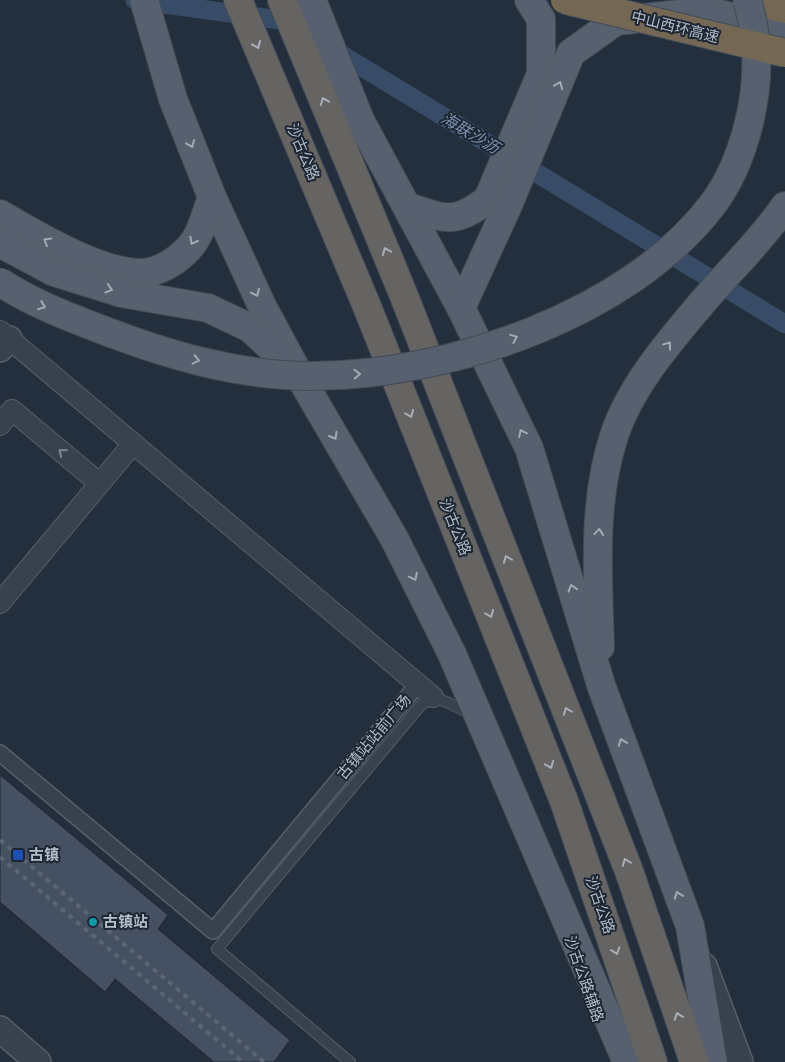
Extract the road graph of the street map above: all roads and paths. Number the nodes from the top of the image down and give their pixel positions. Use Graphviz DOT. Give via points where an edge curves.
graph roads {
  1 [pos="144,0"];
  2 [pos="238,0"];
  3 [pos="282,0"];
  4 [pos="312,0"];
  5 [pos="529,0"];
  6 [pos="565,0"];
  7 [pos="662,0"];
  8 [pos="748,0"];
  9 [pos="785,9"];
  10 [pos="708,11"];
  11 [pos="785,30"];
  12 [pos="785,53"];
  13 [pos="531,124"];
  14 [pos="212,197"];
  15 [pos="501,197"];
  16 [pos="785,206"];
  17 [pos="408,207"];
  18 [pos="0,214"];
  19 [pos="0,243"];
  20 [pos="0,282"];
  21 [pos="461,308"];
  22 [pos="3,340"];
  23 [pos="303,382"];
  24 [pos="0,425"];
  25 [pos="132,444"];
  26 [pos="99,483"];
  27 [pos="0,603"];
  28 [pos="418,684"];
  29 [pos="601,685"];
  30 [pos="433,697"];
  31 [pos="480,720"];
  32 [pos="0,753"];
  33 [pos="555,895"];
  34 [pos="690,926"];
  35 [pos="0,1029"];
  36 [pos="38,1062"];
  37 [pos="350,1062"];
  38 [pos="613,1062"];
  39 [pos="627,1062"];
  40 [pos="653,1062"];
  41 [pos="694,1062"];
  42 [pos="713,1062"];
  43 [pos="740,1062"];
  1 -- 14 [label="main road, one-way" via="173,99"];
  2 -- 40 [label="highway, 沙古公路, one-way" via="335,227 564,801"];
  41 -- 3 [label="highway, one-way" via="630,871 404,296"];
  4 -- 17 [label="main road" via="360,120"];
  5 -- 13 [label="main road" via="541,19 542,66"];
  6 -- 12 [label="highway, 中山西环高速, bridge"];
  7 -- 10 [label="main road"];
  8 -- 9 [label="highway"];
  20 -- 8 [label="main road, one-way, bridge" via="32,302 152,349 236,369 311,376 365,374 473,353 505,342 598,299 640,272 684,237 714,202 741,154 756,93 758,62"];
  10 -- 11 [label="main road"];
  13 -- 10 [label="main road, one-way" via="571,54 616,21"];
  13 -- 15 [label="main road"];
  14 -- 18 [label="main road, one-way" via="189,248 166,267 142,273 112,267 57,247"];
  14 -- 23 [label="main road, one-way" via="262,306"];
  15 -- 17 [label="main road" via="488,199 471,213 447,219"];
  15 -- 21 [label="main road"];
  29 -- 16 [label="main road, one-way" via="597,560 605,470 615,434 639,384 674,336"];
  17 -- 21 [label="main road"];
  19 -- 23 [label="main road, one-way" via="54,272 121,293 208,308 250,328"];
  29 -- 21 [label="main road, one-way" via="529,448"];
  22 -- 25 [label="street"];
  23 -- 31 [label="main road, one-way" via="394,538 452,654"];
  26 -- 24 [label="street, one-way" via="12,410"];
  25 -- 26 [label="street"];
  25 -- 27 [label="street"];
  25 -- 28 [label="street, 古镇站站前广场"];
  26 -- 27 [label="street"];
  28 -- 30 [label="street"];
  28 -- 32 [label="street, 古镇站站前广场" via="213,931"];
  34 -- 29 [label="main road, one-way"];
  30 -- 31 [label="lane" via="450,702"];
  30 -- 37 [label="lane" via="421,705 217,950"];
  31 -- 33 [label="main road"];
  33 -- 38 [label="street, 沙古公路辅路"];
  33 -- 39 [label="main road"];
  34 -- 42 [label="main road"];
  34 -- 43 [label="street"];
  35 -- 36 [label="street"];
}
